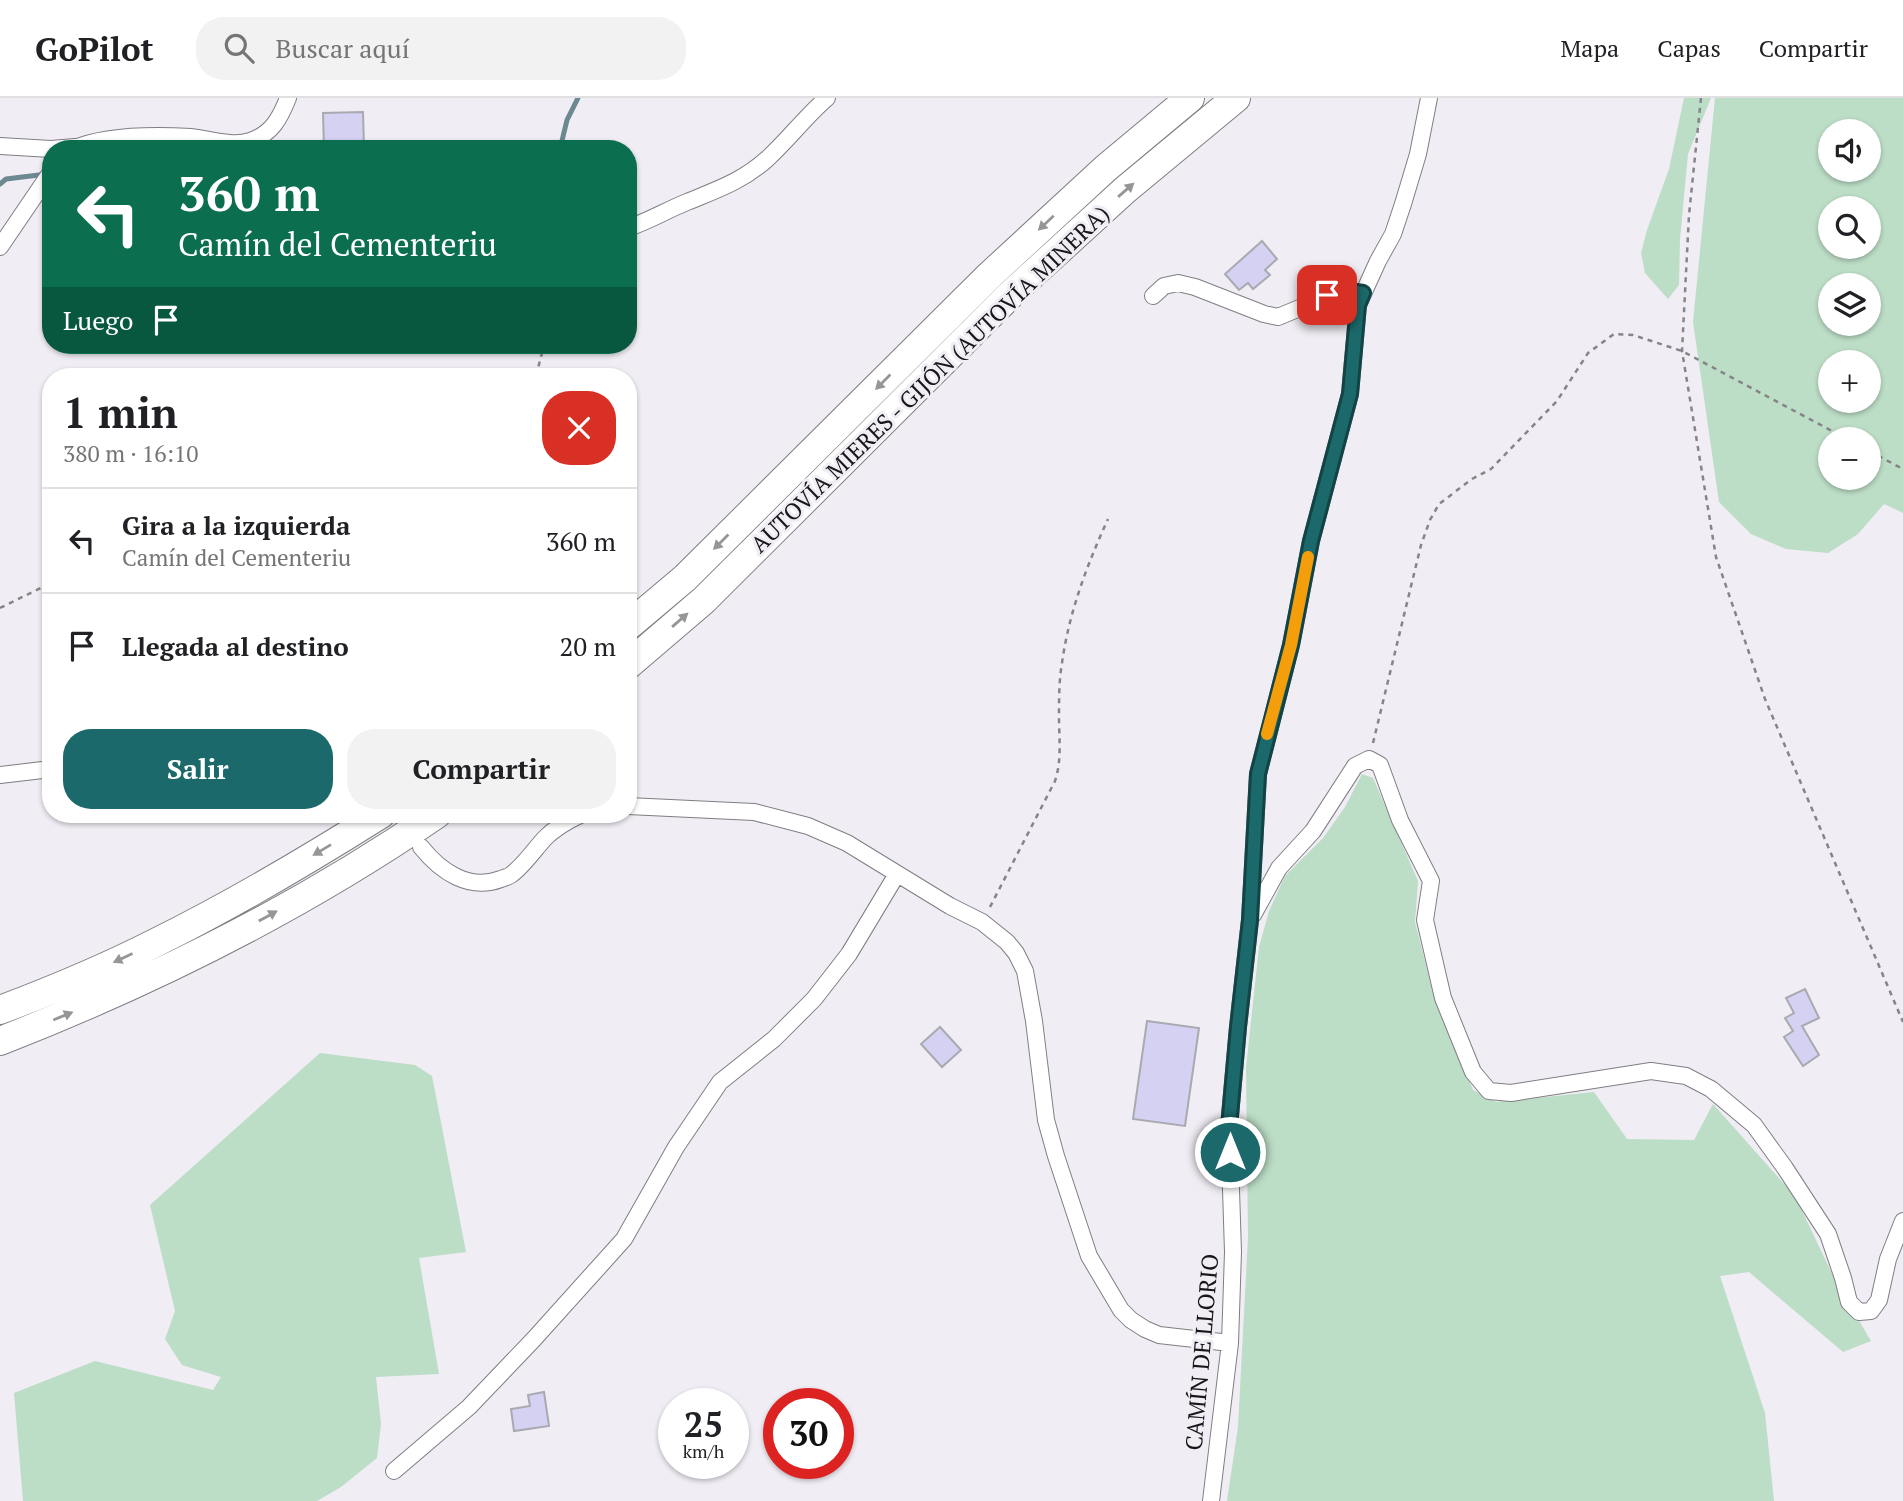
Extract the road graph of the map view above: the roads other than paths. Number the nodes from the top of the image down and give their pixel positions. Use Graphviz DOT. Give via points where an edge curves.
graph roads {
  1 [pos="288,98"];
  2 [pos="827,98"];
  3 [pos="1190,98"];
  4 [pos="1236,98"];
  5 [pos="1429,98"];
  6 [pos="105,140"];
  7 [pos="218,140"];
  8 [pos="266,140"];
  9 [pos="0,146"];
  10 [pos="42,148"];
  11 [pos="42,185"];
  12 [pos="637,225"];
  13 [pos="0,247"];
  14 [pos="1363,293"];
  15 [pos="1153,296"];
  16 [pos="637,618"];
  17 [pos="637,657"];
  18 [pos="42,770"];
  19 [pos="0,775"];
  20 [pos="637,806"];
  21 [pos="365,823"];
  22 [pos="423,823"];
  23 [pos="564,823"];
  24 [pos="421,847"];
  25 [pos="897,874"];
  26 [pos="1250,920"];
  27 [pos="0,1010"];
  28 [pos="0,1041"];
  29 [pos="1903,1221"];
  30 [pos="1230,1343"];
  31 [pos="394,1471"];
  32 [pos="1211,1501"];
  1 -- 8 [label="street"];
  2 -- 12 [label="street" via="749,173"];
  3 -- 16 [label="highway, AUTOVÍA MIERES - GIJÓN (AUTOVÍA MINERA), one-way" via="1105,168 990,275 685,578"];
  17 -- 4 [label="highway, AUTOVÍA MIERES - GIJÓN (AUTOVÍA MINERA), one-way" via="704,600 1011,294 1125,190"];
  5 -- 14 [label="street, CAMÍN DE LLORIO" via="1404,204"];
  6 -- 7 [label="street"];
  9 -- 10 [label="street"];
  11 -- 13 [label="street"];
  14 -- 15 [label="street" via="1343,290 1278,317 1178,284 1164,286"];
  14 -- 26 [label="street, CAMÍN DE LLORIO" via="1350,394 1258,774"];
  18 -- 19 [label="street"];
  20 -- 25 [label="street" via="754,812 808,826 847,843"];
  21 -- 27 [label="highway, one-way" via="157,942"];
  28 -- 22 [label="highway, one-way" via="172,967 269,916"];
  23 -- 24 [label="street" via="512,875 491,883 467,882 449,874"];
  25 -- 30 [label="street" via="982,922 1016,953 1025,971 1046,1120 1056,1156 1089,1256 1121,1310 1159,1335"];
  25 -- 31 [label="street" via="849,954 814,999 774,1039 720,1082 676,1147 624,1239 468,1407"];
  26 -- 29 [label="street" via="1279,868 1313,831 1354,766 1369,759 1380,765 1400,820 1431,881 1425,920 1443,998 1473,1072 1489,1091 1511,1093 1651,1071 1686,1076 1711,1089 1754,1125 1785,1168 1828,1234 1849,1302 1859,1312 1871,1311 1879,1300"];
  26 -- 30 [label="street, CAMÍN DE LLORIO" via="1229,1127"];
  30 -- 32 [label="street, CAMÍN DE LLORIO"];
}
